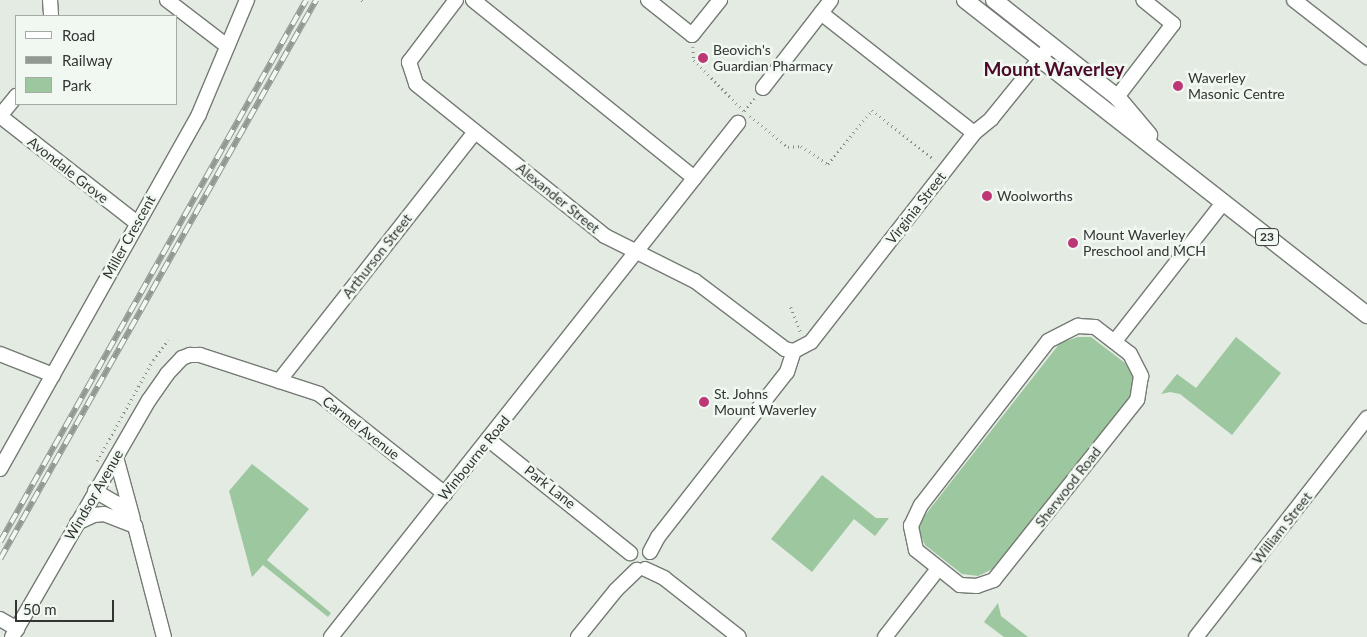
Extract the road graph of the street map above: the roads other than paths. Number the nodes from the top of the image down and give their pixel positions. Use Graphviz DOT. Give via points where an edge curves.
graph roads {
  1 [pos="50,0"];
  2 [pos="167,0"];
  3 [pos="247,0"];
  4 [pos="456,0"];
  5 [pos="473,0"];
  6 [pos="648,0"];
  7 [pos="720,0"];
  8 [pos="831,0"];
  9 [pos="966,0"];
  10 [pos="994,0"];
  11 [pos="1143,0"];
  12 [pos="1294,0"];
  13 [pos="821,13"];
  14 [pos="51,15"];
  15 [pos="227,46"];
  16 [pos="1045,52"];
  17 [pos="1367,58"];
  18 [pos="763,88"];
  19 [pos="15,97"];
  20 [pos="1117,97"];
  21 [pos="1106,111"];
  22 [pos="0,116"];
  23 [pos="741,117"];
  24 [pos="475,132"];
  25 [pos="974,133"];
  26 [pos="1168,158"];
  27 [pos="694,178"];
  28 [pos="1224,203"];
  29 [pos="137,223"];
  30 [pos="632,253"];
  31 [pos="1367,315"];
  32 [pos="1115,341"];
  33 [pos="789,350"];
  34 [pos="0,354"];
  35 [pos="182,358"];
  36 [pos="53,375"];
  37 [pos="279,381"];
  38 [pos="1367,418"];
  39 [pos="489,440"];
  40 [pos="116,457"];
  41 [pos="0,469"];
  42 [pos="95,491"];
  43 [pos="445,494"];
  44 [pos="77,523"];
  45 [pos="134,526"];
  46 [pos="640,558"];
  47 [pos="938,569"];
  48 [pos="0,619"];
  49 [pos="14,633"];
  50 [pos="164,637"];
  51 [pos="331,637"];
  52 [pos="578,637"];
  53 [pos="739,637"];
  54 [pos="885,637"];
  55 [pos="1196,637"];
  1 -- 14 [label="street"];
  2 -- 15 [label="street"];
  3 -- 15 [label="street, Miller Crescent"];
  4 -- 24 [label="street, Alexander Street" via="416,50 409,62 410,73 416,84"];
  5 -- 27 [label="street"];
  6 -- 7 [label="street" via="692,35"];
  8 -- 13 [label="street"];
  9 -- 16 [label="main road, 23"];
  10 -- 16 [label="main road, 23"];
  11 -- 20 [label="street" via="1173,24"];
  12 -- 17 [label="street"];
  13 -- 18 [label="street"];
  13 -- 25 [label="street"];
  15 -- 29 [label="street, Miller Crescent" via="199,114"];
  16 -- 20 [label="main road, 23"];
  16 -- 21 [label="main road, 23"];
  16 -- 25 [label="street, Virginia Street" via="991,119"];
  19 -- 22 [label="street"];
  20 -- 21 [label="main road"];
  20 -- 26 [label="main road, 23"];
  21 -- 26 [label="main road, 23"];
  22 -- 29 [label="street, Avondale Grove"];
  23 -- 27 [label="street, Winbourne Road"];
  24 -- 30 [label="street, Alexander Street" via="604,236"];
  24 -- 37 [label="street, Arthurson Street"];
  25 -- 33 [label="street, Virginia Street" via="811,342"];
  26 -- 28 [label="main road, 23"];
  27 -- 30 [label="street, Winbourne Road"];
  28 -- 31 [label="main road, 23"];
  28 -- 32 [label="street"];
  29 -- 36 [label="street, Miller Crescent"];
  30 -- 33 [label="street, Alexander Street" via="696,281"];
  30 -- 39 [label="street, Winbourne Road"];
  32 -- 47 [label="street, Sherwood Road" via="1095,327 1078,326 1048,341 922,505 911,526 916,550"];
  32 -- 47 [label="street, Sherwood Road" via="1130,354 1141,376 1137,400 994,580 977,586 960,585"];
  33 -- 46 [label="street" via="787,372"];
  34 -- 36 [label="street"];
  35 -- 37 [label="street, Carmel Avenue" via="200,355"];
  35 -- 40 [label="street, Windsor Avenue" via="149,400"];
  36 -- 41 [label="street, Miller Crescent"];
  37 -- 43 [label="street, Carmel Avenue" via="319,394"];
  38 -- 55 [label="street, William Street"];
  39 -- 43 [label="street, Winbourne Road"];
  39 -- 46 [label="street, Park Lane"];
  40 -- 42 [label="street, Windsor Avenue"];
  40 -- 45 [label="street"];
  42 -- 44 [label="street, Windsor Avenue"];
  42 -- 45 [label="street" via="116,503"];
  43 -- 51 [label="street, Winbourne Road"];
  44 -- 45 [label="street" via="104,514"];
  44 -- 49 [label="street, Windsor Avenue"];
  45 -- 50 [label="street"];
  46 -- 52 [label="street"];
  46 -- 53 [label="street, Park Lane"];
  47 -- 54 [label="street"];
  48 -- 49 [label="street"];
}
